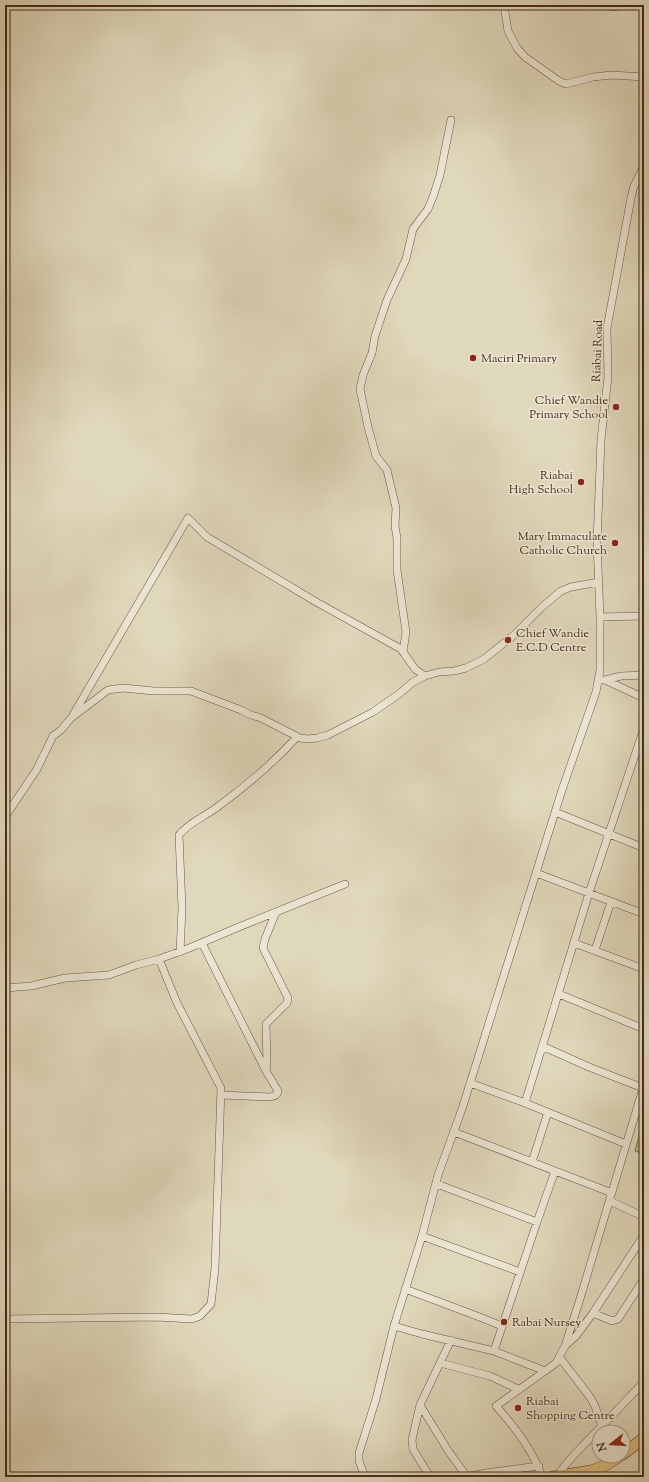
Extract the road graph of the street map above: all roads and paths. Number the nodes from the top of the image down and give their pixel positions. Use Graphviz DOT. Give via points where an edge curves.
graph roads {
  1 [pos="504,5"];
  2 [pos="626,5"];
  3 [pos="612,7"];
  4 [pos="644,77"];
  5 [pos="451,120"];
  6 [pos="644,166"];
  7 [pos="599,582"];
  8 [pos="644,616"];
  9 [pos="600,618"];
  10 [pos="403,652"];
  11 [pos="644,675"];
  12 [pos="424,676"];
  13 [pos="602,680"];
  14 [pos="644,698"];
  15 [pos="70,718"];
  16 [pos="644,728"];
  17 [pos="297,737"];
  18 [pos="555,812"];
  19 [pos="5,817"];
  20 [pos="608,834"];
  21 [pos="644,848"];
  22 [pos="536,873"];
  23 [pos="346,884"];
  24 [pos="589,894"];
  25 [pos="611,902"];
  26 [pos="276,912"];
  27 [pos="644,914"];
  28 [pos="202,943"];
  29 [pos="574,943"];
  30 [pos="595,950"];
  31 [pos="180,952"];
  32 [pos="159,959"];
  33 [pos="644,969"];
  34 [pos="5,988"];
  35 [pos="558,994"];
  36 [pos="644,1028"];
  37 [pos="542,1046"];
  38 [pos="266,1071"];
  39 [pos="470,1083"];
  40 [pos="644,1086"];
  41 [pos="222,1095"];
  42 [pos="525,1103"];
  43 [pos="548,1112"];
  44 [pos="454,1132"];
  45 [pos="626,1144"];
  46 [pos="532,1162"];
  47 [pos="555,1171"];
  48 [pos="437,1184"];
  49 [pos="612,1193"];
  50 [pos="610,1202"];
  51 [pos="644,1217"];
  52 [pos="537,1222"];
  53 [pos="644,1235"];
  54 [pos="422,1236"];
  55 [pos="520,1272"];
  56 [pos="644,1279"];
  57 [pos="405,1289"];
  58 [pos="593,1313"];
  59 [pos="5,1319"];
  60 [pos="394,1326"];
  61 [pos="502,1326"];
  62 [pos="451,1340"];
  63 [pos="565,1346"];
  64 [pos="494,1351"];
  65 [pos="560,1358"];
  66 [pos="440,1363"];
  67 [pos="545,1371"];
  68 [pos="644,1382"];
  69 [pos="518,1389"];
  70 [pos="420,1405"];
  71 [pos="601,1424"];
  72 [pos="604,1424"];
  73 [pos="591,1438"];
  74 [pos="644,1438"];
  75 [pos="631,1448"];
  76 [pos="607,1464"];
  77 [pos="539,1466"];
  78 [pos="519,1469"];
  79 [pos="365,1477"];
  80 [pos="430,1477"];
  81 [pos="467,1477"];
  82 [pos="521,1477"];
  83 [pos="542,1477"];
  84 [pos="556,1477"];
  1 -- 4 [label="street" via="508,31 517,48 525,57 559,81 566,84 612,75"];
  2 -- 3 [label="street"];
  5 -- 10 [label="street" via="433,197 428,209 413,229 406,259 376,330 372,353 360,389 376,456 387,470 396,508 398,570 406,632"];
  6 -- 7 [label="street, Riabai Road" via="631,198 607,328 608,377 601,440 597,542"];
  7 -- 9 [label="street, Riabai Road"];
  7 -- 12 [label="street" via="561,591 484,659 466,668"];
  8 -- 9 [label="street"];
  9 -- 13 [label="street, Riabai Road"];
  10 -- 12 [label="street" via="415,669"];
  10 -- 15 [label="street" via="390,642 318,604 207,537 188,518"];
  11 -- 13 [label="street"];
  12 -- 17 [label="street" via="373,712 328,735 308,739"];
  13 -- 14 [label="street"];
  13 -- 18 [label="street, Riabai Road"];
  15 -- 17 [label="street" via="108,690 186,690 261,718"];
  15 -- 19 [label="street" via="53,736 37,769"];
  16 -- 20 [label="street"];
  17 -- 31 [label="street" via="241,789 179,835 182,908"];
  18 -- 20 [label="street"];
  18 -- 22 [label="street, Riabai Road"];
  20 -- 21 [label="street"];
  20 -- 24 [label="street"];
  22 -- 24 [label="street"];
  22 -- 39 [label="street, Riabai Road"];
  23 -- 26 [label="street"];
  24 -- 25 [label="street"];
  24 -- 29 [label="street"];
  25 -- 27 [label="street"];
  25 -- 30 [label="street"];
  26 -- 28 [label="street"];
  26 -- 38 [label="street" via="263,948 288,1001 266,1024"];
  28 -- 31 [label="street"];
  28 -- 38 [label="street"];
  29 -- 30 [label="street"];
  29 -- 35 [label="street"];
  30 -- 33 [label="street"];
  31 -- 32 [label="street"];
  32 -- 34 [label="street" via="109,975 65,978 31,986"];
  32 -- 41 [label="street" via="177,1003 220,1084"];
  35 -- 36 [label="street"];
  35 -- 37 [label="street"];
  37 -- 40 [label="street" via="589,1067"];
  37 -- 42 [label="street"];
  38 -- 41 [label="street" via="278,1091 274,1096"];
  39 -- 42 [label="street"];
  39 -- 44 [label="street, Riabai Road"];
  40 -- 45 [label="street"];
  41 -- 59 [label="street" via="215,1268 211,1304 200,1316 192,1319"];
  42 -- 43 [label="street"];
  43 -- 45 [label="street"];
  43 -- 46 [label="street"];
  44 -- 46 [label="street"];
  44 -- 48 [label="street, Riabai Road"];
  45 -- 49 [label="street"];
  46 -- 47 [label="street"];
  47 -- 49 [label="street"];
  47 -- 52 [label="street"];
  48 -- 52 [label="street"];
  48 -- 54 [label="street, Riabai Road"];
  49 -- 50 [label="street"];
  50 -- 51 [label="street"];
  50 -- 63 [label="street"];
  52 -- 55 [label="street"];
  53 -- 58 [label="street"];
  54 -- 55 [label="street"];
  54 -- 57 [label="street, Riabai Road"];
  55 -- 61 [label="street"];
  56 -- 58 [label="street" via="615,1321 606,1320"];
  57 -- 60 [label="street, Riabai Road"];
  57 -- 61 [label="street"];
  58 -- 63 [label="street"];
  60 -- 62 [label="street"];
  60 -- 79 [label="street, Riabai Road" via="376,1399 359,1453"];
  61 -- 64 [label="street"];
  62 -- 64 [label="street"];
  62 -- 66 [label="street"];
  63 -- 65 [label="street"];
  64 -- 67 [label="street"];
  65 -- 67 [label="street"];
  65 -- 71 [label="street" via="590,1397"];
  66 -- 69 [label="street" via="490,1376"];
  66 -- 70 [label="street"];
  67 -- 69 [label="street"];
  68 -- 72 [label="street"];
  69 -- 77 [label="street" via="496,1406 510,1422"];
  70 -- 80 [label="street" via="412,1447"];
  70 -- 81 [label="street"];
  73 -- 84 [label="street"];
  74 -- 75 [label="highway"];
  76 -- 84 [label="highway" via="591,1471"];
  77 -- 78 [label="street"];
  77 -- 83 [label="street"];
  78 -- 81 [label="street"];
  78 -- 82 [label="street"];
}
